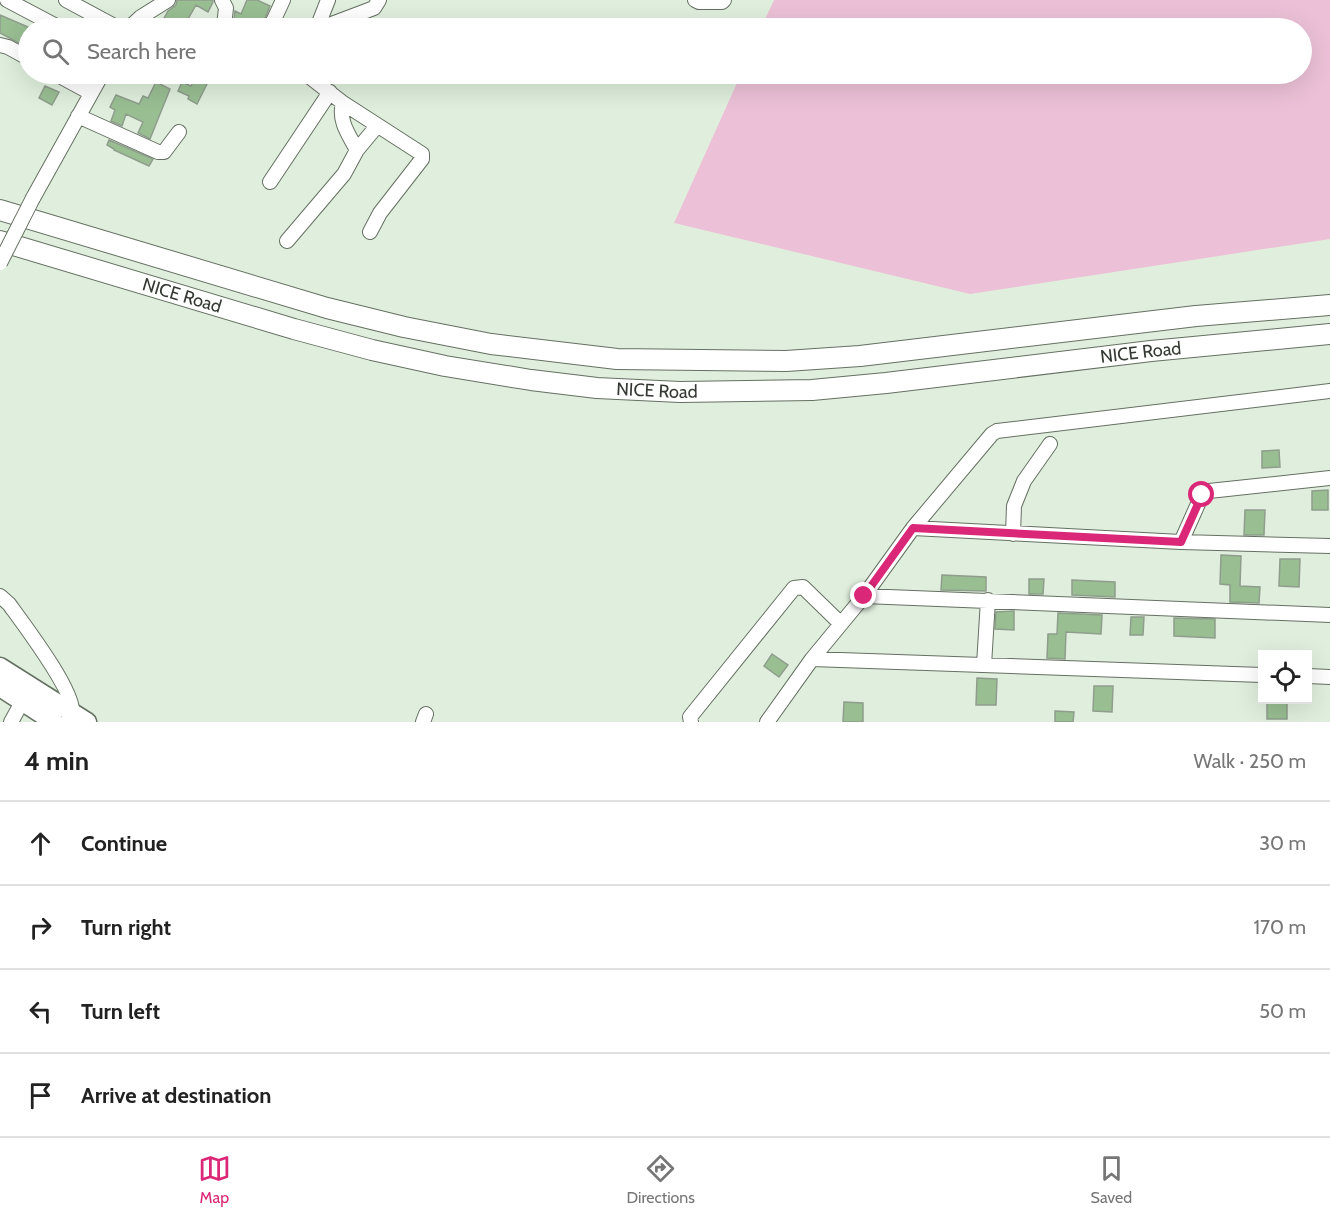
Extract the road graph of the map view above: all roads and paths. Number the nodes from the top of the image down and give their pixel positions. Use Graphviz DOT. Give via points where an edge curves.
graph roads {
  1 [pos="7,0"];
  2 [pos="168,0"];
  3 [pos="222,0"];
  4 [pos="283,0"];
  5 [pos="328,0"];
  6 [pos="379,0"];
  7 [pos="695,0"];
  8 [pos="724,0"];
  9 [pos="74,2"];
  10 [pos="41,18"];
  11 [pos="101,18"];
  12 [pos="140,18"];
  13 [pos="225,18"];
  14 [pos="275,18"];
  15 [pos="322,18"];
  16 [pos="346,18"];
  17 [pos="0,45"];
  18 [pos="18,52"];
  19 [pos="75,84"];
  20 [pos="96,84"];
  21 [pos="319,84"];
  22 [pos="330,92"];
  23 [pos="91,93"];
  24 [pos="343,103"];
  25 [pos="78,116"];
  26 [pos="377,126"];
  27 [pos="179,132"];
  28 [pos="357,150"];
  29 [pos="270,182"];
  30 [pos="0,210"];
  31 [pos="370,232"];
  32 [pos="0,241"];
  33 [pos="287,241"];
  34 [pos="0,263"];
  35 [pos="1330,305"];
  36 [pos="1330,334"];
  37 [pos="1330,391"];
  38 [pos="1050,444"];
  39 [pos="1330,478"];
  40 [pos="913,528"];
  41 [pos="1013,534"];
  42 [pos="1181,542"];
  43 [pos="1330,546"];
  44 [pos="0,596"];
  45 [pos="864,596"];
  46 [pos="988,600"];
  47 [pos="1330,615"];
  48 [pos="841,624"];
  49 [pos="812,659"];
  50 [pos="984,665"];
  51 [pos="0,667"];
  52 [pos="1258,675"];
  53 [pos="1312,676"];
  54 [pos="1330,677"];
  55 [pos="0,687"];
  56 [pos="22,702"];
  57 [pos="75,719"];
  58 [pos="11,722"];
  59 [pos="54,722"];
  60 [pos="691,722"];
  61 [pos="766,722"];
  1 -- 10 [label="street"];
  2 -- 12 [label="street"];
  3 -- 13 [label="street"];
  4 -- 14 [label="street"];
  5 -- 15 [label="street"];
  6 -- 16 [label="street" via="374,8"];
  7 -- 8 [label="street"];
  9 -- 11 [label="street"];
  17 -- 18 [label="street"];
  19 -- 23 [label="street"];
  20 -- 23 [label="street"];
  21 -- 22 [label="street"];
  22 -- 24 [label="street"];
  22 -- 29 [label="street"];
  23 -- 25 [label="street"];
  24 -- 26 [label="street"];
  24 -- 28 [label="street" via="342,121"];
  25 -- 27 [label="street" via="158,152 168,149"];
  25 -- 34 [label="street, bridge"];
  26 -- 28 [label="street"];
  26 -- 31 [label="street" via="422,154 422,159"];
  28 -- 33 [label="street" via="344,174"];
  30 -- 35 [label="highway, NICE Road" via="327,308 404,327 513,347 617,359 753,362 839,357 1196,316"];
  32 -- 36 [label="highway, NICE Road" via="372,350 445,366 597,388 680,392 813,390"];
  37 -- 40 [label="street" via="997,431 986,439"];
  38 -- 41 [label="street" via="1024,481 1014,506"];
  39 -- 42 [label="street" via="1209,490 1202,495"];
  40 -- 41 [label="street"];
  40 -- 45 [label="street"];
  41 -- 42 [label="street"];
  42 -- 43 [label="street"];
  44 -- 57 [label="street" via="54,668"];
  45 -- 46 [label="street"];
  45 -- 48 [label="street"];
  46 -- 47 [label="street"];
  46 -- 50 [label="street"];
  48 -- 49 [label="street"];
  48 -- 60 [label="street" via="803,587 794,588 690,717"];
  49 -- 50 [label="street"];
  49 -- 61 [label="street"];
  50 -- 52 [label="street"];
  51 -- 57 [label="main road"];
  53 -- 54 [label="street"];
  55 -- 56 [label="main road"];
  56 -- 58 [label="street"];
  56 -- 59 [label="main road"];
}
